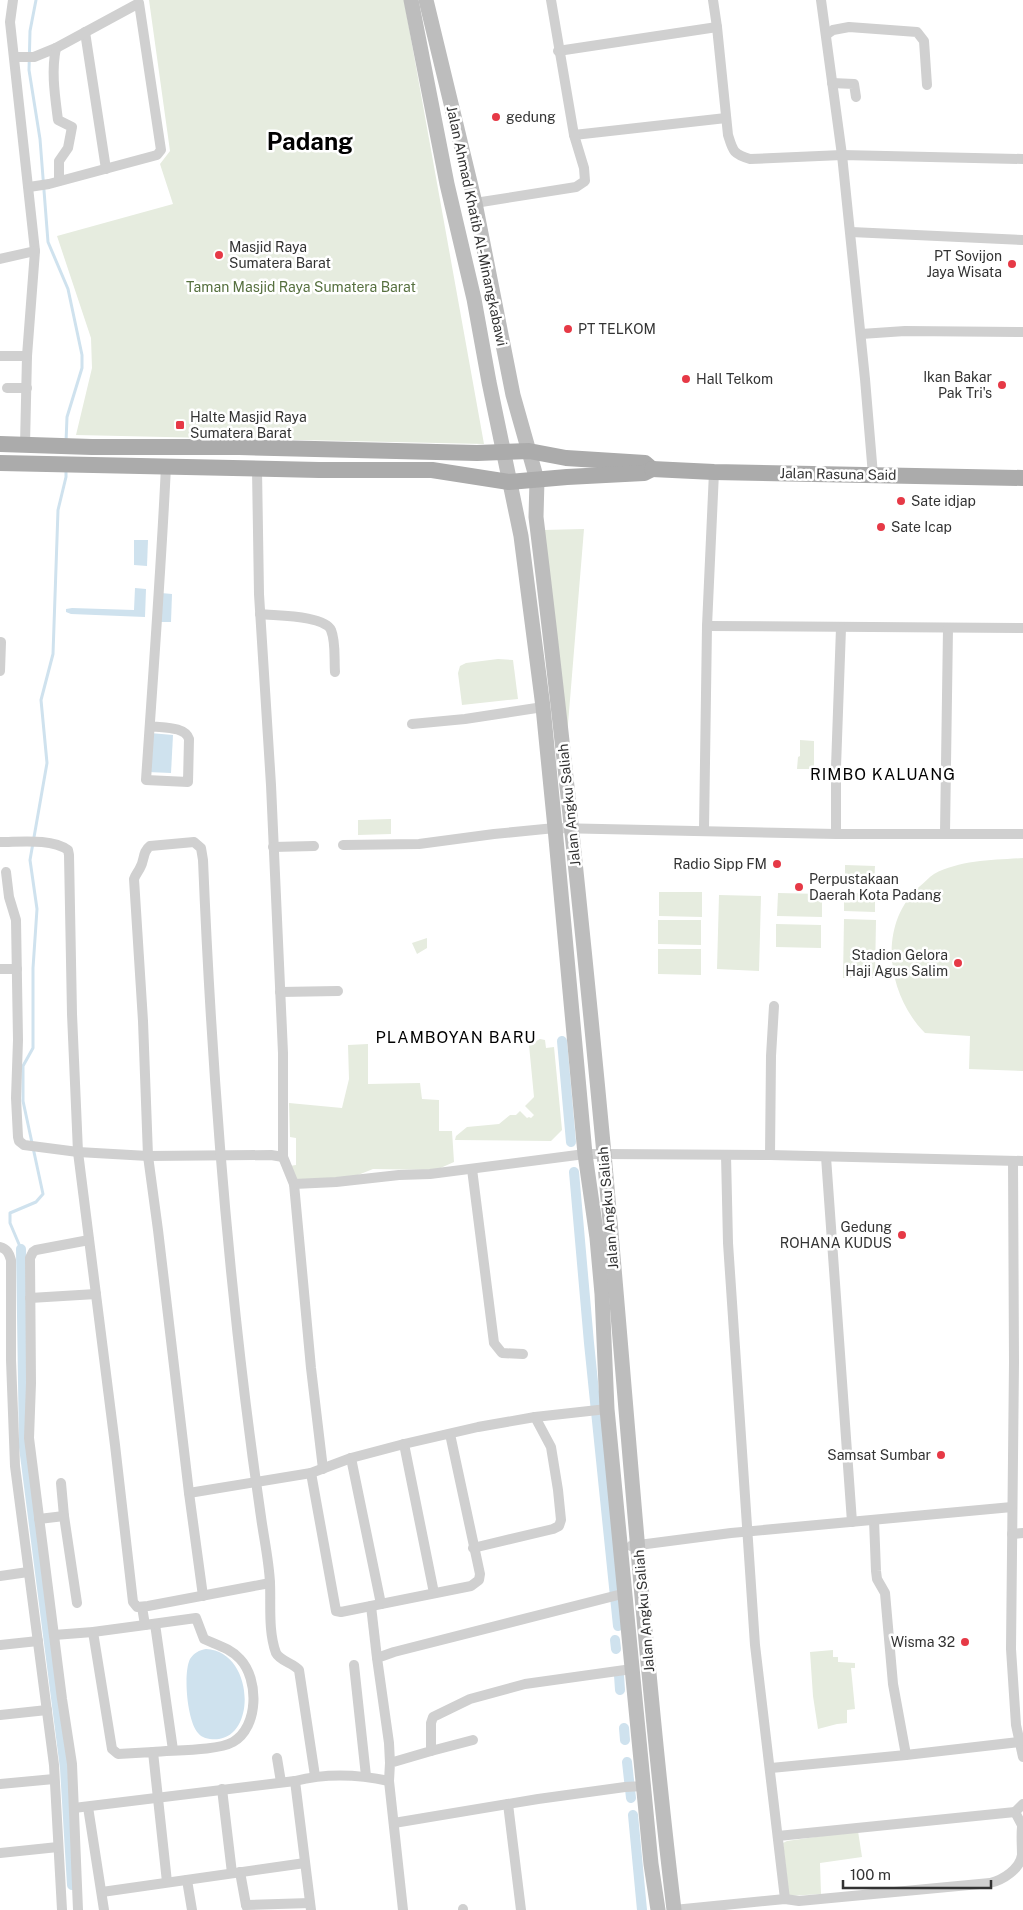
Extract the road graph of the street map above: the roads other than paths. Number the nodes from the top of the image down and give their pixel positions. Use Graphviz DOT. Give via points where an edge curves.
graph roads {
  1 [pos="13,0"];
  2 [pos="411,0"];
  3 [pos="426,0"];
  4 [pos="551,0"];
  5 [pos="712,0"];
  6 [pos="821,0"];
  7 [pos="717,27"];
  8 [pos="85,32"];
  9 [pos="826,35"];
  10 [pos="56,48"];
  11 [pos="558,51"];
  12 [pos="18,57"];
  13 [pos="441,63"];
  14 [pos="424,66"];
  15 [pos="832,83"];
  16 [pos="927,85"];
  17 [pos="856,97"];
  18 [pos="726,118"];
  19 [pos="574,135"];
  20 [pos="842,155"];
  21 [pos="1023,159"];
  22 [pos="106,169"];
  23 [pos="44,184"];
  24 [pos="474,203"];
  25 [pos="851,232"];
  26 [pos="1023,240"];
  27 [pos="35,251"];
  28 [pos="0,259"];
  29 [pos="1023,332"];
  30 [pos="861,334"];
  31 [pos="0,356"];
  32 [pos="27,356"];
  33 [pos="7,388"];
  34 [pos="27,388"];
  35 [pos="0,444"];
  36 [pos="26,444"];
  37 [pos="529,451"];
  38 [pos="504,452"];
  39 [pos="0,463"];
  40 [pos="166,466"];
  41 [pos="257,468"];
  42 [pos="652,469"];
  43 [pos="714,472"];
  44 [pos="873,474"];
  45 [pos="1023,478"];
  46 [pos="537,480"];
  47 [pos="509,482"];
  48 [pos="260,614"];
  49 [pos="708,626"];
  50 [pos="842,628"];
  51 [pos="948,628"];
  52 [pos="1023,628"];
  53 [pos="1,642"];
  54 [pos="0,671"];
  55 [pos="335,672"];
  56 [pos="543,707"];
  57 [pos="412,724"];
  58 [pos="150,726"];
  59 [pos="555,828"];
  60 [pos="572,828"];
  61 [pos="704,830"];
  62 [pos="945,833"];
  63 [pos="836,834"];
  64 [pos="1023,834"];
  65 [pos="0,842"];
  66 [pos="343,845"];
  67 [pos="314,846"];
  68 [pos="273,847"];
  69 [pos="6,872"];
  70 [pos="0,968"];
  71 [pos="17,969"];
  72 [pos="338,991"];
  73 [pos="280,992"];
  74 [pos="774,1006"];
  75 [pos="78,1152"];
  76 [pos="585,1154"];
  77 [pos="604,1154"];
  78 [pos="726,1155"];
  79 [pos="770,1155"];
  80 [pos="148,1156"];
  81 [pos="220,1156"];
  82 [pos="282,1157"];
  83 [pos="826,1157"];
  84 [pos="1018,1161"];
  85 [pos="472,1169"];
  86 [pos="294,1184"];
  87 [pos="89,1240"];
  88 [pos="0,1247"];
  89 [pos="96,1294"];
  90 [pos="30,1298"];
  91 [pos="14,1314"];
  92 [pos="29,1314"];
  93 [pos="523,1354"];
  94 [pos="605,1409"];
  95 [pos="535,1418"];
  96 [pos="450,1434"];
  97 [pos="404,1444"];
  98 [pos="351,1458"];
  99 [pos="324,1468"];
  100 [pos="311,1473"];
  101 [pos="61,1483"];
  102 [pos="256,1483"];
  103 [pos="189,1493"];
  104 [pos="36,1507"];
  105 [pos="1012,1507"];
  106 [pos="22,1508"];
  107 [pos="64,1516"];
  108 [pos="39,1519"];
  109 [pos="874,1520"];
  110 [pos="852,1522"];
  111 [pos="747,1532"];
  112 [pos="1023,1533"];
  113 [pos="1012,1534"];
  114 [pos="638,1546"];
  115 [pos="620,1547"];
  116 [pos="473,1548"];
  117 [pos="28,1572"];
  118 [pos="0,1576"];
  119 [pos="270,1582"];
  120 [pos="434,1593"];
  121 [pos="617,1595"];
  122 [pos="203,1596"];
  123 [pos="76,1603"];
  124 [pos="376,1605"];
  125 [pos="142,1607"];
  126 [pos="150,1624"];
  127 [pos="93,1632"];
  128 [pos="54,1635"];
  129 [pos="38,1641"];
  130 [pos="0,1645"];
  131 [pos="377,1658"];
  132 [pos="354,1665"];
  133 [pos="627,1669"];
  134 [pos="47,1710"];
  135 [pos="0,1715"];
  136 [pos="473,1740"];
  137 [pos="1019,1742"];
  138 [pos="174,1750"];
  139 [pos="431,1751"];
  140 [pos="153,1752"];
  141 [pos="906,1755"];
  142 [pos="277,1758"];
  143 [pos="1023,1758"];
  144 [pos="390,1763"];
  145 [pos="64,1764"];
  146 [pos="771,1768"];
  147 [pos="315,1776"];
  148 [pos="366,1776"];
  149 [pos="54,1778"];
  150 [pos="295,1781"];
  151 [pos="389,1781"];
  152 [pos="281,1782"];
  153 [pos="0,1784"];
  154 [pos="634,1786"];
  155 [pos="222,1788"];
  156 [pos="157,1798"];
  157 [pos="508,1804"];
  158 [pos="1023,1804"];
  159 [pos="88,1807"];
  160 [pos="74,1808"];
  161 [pos="1015,1812"];
  162 [pos="394,1823"];
  163 [pos="1022,1827"];
  164 [pos="778,1836"];
  165 [pos="58,1847"];
  166 [pos="0,1853"];
  167 [pos="305,1863"];
  168 [pos="236,1873"];
  169 [pos="187,1880"];
  170 [pos="167,1882"];
  171 [pos="102,1892"];
  172 [pos="785,1899"];
  173 [pos="311,1906"];
  174 [pos="247,1908"];
  175 [pos="62,1910"];
  176 [pos="78,1910"];
  177 [pos="104,1910"];
  178 [pos="192,1910"];
  179 [pos="403,1910"];
  180 [pos="522,1910"];
  181 [pos="658,1910"];
  182 [pos="674,1910"];
  1 -- 12 [label="street" via="10,22"];
  2 -- 14 [label="main road, Jalan Ahmad Khatib Al-Minangkabawi"];
  3 -- 13 [label="main road, Jalan Ahmad Khatib Al-Minangkabawi"];
  4 -- 11 [label="street"];
  5 -- 7 [label="street"];
  6 -- 9 [label="street"];
  7 -- 11 [label="street"];
  7 -- 18 [label="street"];
  8 -- 10 [label="street"];
  8 -- 22 [label="street"];
  8 -- 22 [label="street" via="139,3 161,150 157,155"];
  9 -- 15 [label="street"];
  9 -- 16 [label="street" via="849,27 917,32 924,41"];
  10 -- 12 [label="street" via="34,57"];
  10 -- 23 [label="street" via="53,60 58,120 72,127 68,148"];
  11 -- 19 [label="street"];
  12 -- 23 [label="street"];
  13 -- 14 [label="main road"];
  13 -- 24 [label="main road, Jalan Ahmad Khatib Al-Minangkabawi"];
  14 -- 38 [label="main road, Jalan Ahmad Khatib Al-Minangkabawi"];
  15 -- 17 [label="street" via="854,84"];
  15 -- 20 [label="street"];
  18 -- 19 [label="street"];
  18 -- 20 [label="street" via="732,148 737,155 750,159"];
  19 -- 24 [label="street" via="584,168 582,184"];
  20 -- 21 [label="street"];
  20 -- 25 [label="street"];
  22 -- 23 [label="street"];
  23 -- 27 [label="street"];
  24 -- 37 [label="main road, Jalan Ahmad Khatib Al-Minangkabawi" via="513,395"];
  25 -- 26 [label="street"];
  25 -- 30 [label="street"];
  27 -- 28 [label="street"];
  27 -- 32 [label="street"];
  29 -- 30 [label="street"];
  30 -- 44 [label="street"];
  31 -- 32 [label="street"];
  32 -- 34 [label="street"];
  33 -- 34 [label="street"];
  34 -- 36 [label="street"];
  35 -- 36 [label="main road"];
  36 -- 38 [label="main road"];
  37 -- 38 [label="main road"];
  37 -- 42 [label="main road" via="566,458 645,463"];
  37 -- 46 [label="main road, Jalan Ahmad Khatib Al-Minangkabawi"];
  38 -- 47 [label="main road, Jalan Ahmad Khatib Al-Minangkabawi"];
  39 -- 40 [label="main road"];
  40 -- 41 [label="main road"];
  40 -- 58 [label="street"];
  41 -- 47 [label="main road" via="432,470"];
  41 -- 48 [label="street"];
  42 -- 43 [label="main road, Jalan Rasuna Said"];
  42 -- 46 [label="main road" via="644,474"];
  43 -- 44 [label="main road, Jalan Rasuna Said"];
  43 -- 49 [label="street"];
  44 -- 45 [label="main road, Jalan Rasuna Said"];
  46 -- 47 [label="main road"];
  46 -- 60 [label="main road, Jalan Angku Saliah" via="535,506"];
  47 -- 56 [label="main road, Jalan Angku Saliah" via="517,508"];
  48 -- 55 [label="street" via="325,623 333,635"];
  48 -- 68 [label="street"];
  49 -- 50 [label="street"];
  49 -- 61 [label="street"];
  50 -- 51 [label="street"];
  50 -- 63 [label="street"];
  51 -- 52 [label="street"];
  51 -- 62 [label="street"];
  53 -- 54 [label="street"];
  56 -- 57 [label="street"];
  56 -- 59 [label="main road, Jalan Angku Saliah"];
  58 -- 58 [label="street" via="146,780 188,782 188,735 182,731"];
  59 -- 60 [label="street"];
  59 -- 66 [label="street" via="419,844"];
  59 -- 76 [label="main road, Jalan Angku Saliah"];
  60 -- 61 [label="street"];
  60 -- 77 [label="main road, Jalan Angku Saliah"];
  61 -- 63 [label="street"];
  62 -- 63 [label="street"];
  62 -- 64 [label="street"];
  65 -- 75 [label="street" via="44,843 68,850"];
  67 -- 68 [label="street"];
  68 -- 73 [label="street"];
  69 -- 71 [label="street" via="16,920"];
  70 -- 71 [label="street"];
  71 -- 75 [label="street" via="17,1134 21,1143 29,1146"];
  72 -- 73 [label="street"];
  73 -- 82 [label="street"];
  74 -- 79 [label="street"];
  75 -- 80 [label="street"];
  75 -- 87 [label="street"];
  76 -- 77 [label="street"];
  76 -- 85 [label="street"];
  76 -- 94 [label="main road, Jalan Angku Saliah" via="600,1276"];
  77 -- 78 [label="street"];
  77 -- 114 [label="main road, Jalan Angku Saliah"];
  78 -- 79 [label="street"];
  78 -- 111 [label="street" via="728,1243"];
  79 -- 83 [label="street"];
  80 -- 81 [label="street"];
  80 -- 81 [label="street" via="134,879 141,867 143,854 150,846 194,842 201,848 203,860 208,997"];
  80 -- 103 [label="street"];
  81 -- 82 [label="street"];
  81 -- 102 [label="street"];
  82 -- 86 [label="street"];
  83 -- 84 [label="street"];
  83 -- 110 [label="street"];
  84 -- 105 [label="street"];
  85 -- 86 [label="street"];
  85 -- 93 [label="street" via="494,1343 502,1353"];
  86 -- 99 [label="street"];
  87 -- 89 [label="street"];
  87 -- 90 [label="street" via="33,1252 30,1258"];
  88 -- 91 [label="street" via="9,1252 11,1260"];
  89 -- 90 [label="street"];
  89 -- 125 [label="street" via="133,1602"];
  90 -- 92 [label="street"];
  91 -- 92 [label="street"];
  91 -- 106 [label="street" via="15,1466"];
  92 -- 104 [label="street" via="29,1438"];
  94 -- 95 [label="street"];
  94 -- 115 [label="main road, Jalan Angku Saliah"];
  95 -- 96 [label="street"];
  95 -- 116 [label="street" via="550,1447 558,1490 559,1526"];
  96 -- 97 [label="street"];
  96 -- 116 [label="street"];
  97 -- 98 [label="street"];
  97 -- 120 [label="street"];
  98 -- 99 [label="street"];
  98 -- 124 [label="street"];
  99 -- 100 [label="street"];
  100 -- 102 [label="street"];
  100 -- 124 [label="street" via="335,1609 340,1612"];
  101 -- 107 [label="street"];
  102 -- 103 [label="street"];
  102 -- 119 [label="street"];
  103 -- 122 [label="street"];
  104 -- 106 [label="street"];
  104 -- 108 [label="street"];
  105 -- 109 [label="street"];
  105 -- 113 [label="street"];
  106 -- 117 [label="street"];
  107 -- 108 [label="street"];
  107 -- 123 [label="street"];
  108 -- 128 [label="street"];
  109 -- 110 [label="street"];
  109 -- 141 [label="street" via="876,1572 885,1593 893,1684"];
  110 -- 111 [label="street"];
  111 -- 114 [label="street"];
  111 -- 146 [label="street" via="755,1645"];
  112 -- 113 [label="street"];
  113 -- 137 [label="street" via="1011,1648"];
  114 -- 115 [label="street"];
  114 -- 182 [label="main road, Jalan Angku Saliah"];
  115 -- 121 [label="main road, Jalan Angku Saliah"];
  116 -- 120 [label="street" via="479,1580 471,1586"];
  117 -- 118 [label="street"];
  117 -- 129 [label="street"];
  119 -- 122 [label="street"];
  119 -- 147 [label="street" via="276,1652 299,1670"];
  120 -- 124 [label="street"];
  121 -- 131 [label="street"];
  121 -- 133 [label="main road, Jalan Angku Saliah"];
  122 -- 125 [label="street"];
  124 -- 131 [label="street"];
  125 -- 126 [label="street"];
  126 -- 127 [label="street"];
  126 -- 138 [label="street"];
  126 -- 138 [label="street" via="196,1618 202,1638 235,1654 249,1672 253,1684 248,1724 239,1738 218,1746"];
  127 -- 128 [label="street"];
  127 -- 140 [label="street" via="112,1749 118,1754"];
  128 -- 145 [label="street" via="62,1699"];
  129 -- 130 [label="street"];
  129 -- 134 [label="street"];
  131 -- 144 [label="street"];
  132 -- 148 [label="street"];
  133 -- 139 [label="street" via="525,1684 470,1699 432,1719"];
  133 -- 154 [label="main road, Jalan Angku Saliah"];
  134 -- 135 [label="street"];
  134 -- 145 [label="street"];
  136 -- 139 [label="street"];
  137 -- 141 [label="street"];
  137 -- 143 [label="street"];
  138 -- 140 [label="street"];
  139 -- 144 [label="street"];
  140 -- 156 [label="street"];
  141 -- 146 [label="street"];
  142 -- 152 [label="street"];
  144 -- 151 [label="street"];
  145 -- 149 [label="street"];
  145 -- 160 [label="street"];
  146 -- 164 [label="street"];
  147 -- 148 [label="street"];
  147 -- 150 [label="street"];
  148 -- 151 [label="street"];
  149 -- 153 [label="street"];
  149 -- 165 [label="street"];
  150 -- 152 [label="street"];
  150 -- 167 [label="street"];
  151 -- 162 [label="street"];
  152 -- 155 [label="street"];
  154 -- 157 [label="street"];
  154 -- 181 [label="main road, Jalan Angku Saliah"];
  155 -- 156 [label="street"];
  155 -- 168 [label="street"];
  156 -- 159 [label="street"];
  156 -- 170 [label="street"];
  157 -- 162 [label="street"];
  157 -- 180 [label="street"];
  158 -- 161 [label="street"];
  159 -- 160 [label="street"];
  159 -- 171 [label="street"];
  160 -- 176 [label="street"];
  161 -- 163 [label="street"];
  161 -- 164 [label="street"];
  162 -- 179 [label="street"];
  163 -- 172 [label="street" via="1020,1861 1016,1868 995,1882 799,1901"];
  164 -- 172 [label="street"];
  165 -- 166 [label="street"];
  165 -- 175 [label="street"];
  167 -- 168 [label="street"];
  167 -- 173 [label="street"];
  168 -- 169 [label="street"];
  168 -- 174 [label="street"];
  169 -- 170 [label="street"];
  169 -- 178 [label="street"];
  170 -- 171 [label="street"];
  171 -- 177 [label="street"];
  172 -- 182 [label="street"];
  173 -- 174 [label="street"];
}
